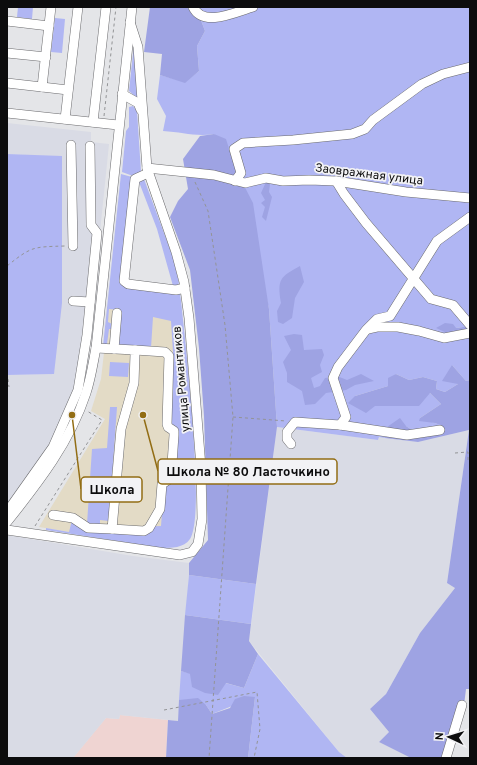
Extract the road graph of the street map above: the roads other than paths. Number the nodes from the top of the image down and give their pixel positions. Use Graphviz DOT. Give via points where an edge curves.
graph roads {
  1 [pos="51,7"];
  2 [pos="78,7"];
  3 [pos="106,7"];
  4 [pos="132,7"];
  5 [pos="193,7"];
  6 [pos="253,7"];
  7 [pos="7,21"];
  8 [pos="130,22"];
  9 [pos="49,26"];
  10 [pos="7,53"];
  11 [pos="46,57"];
  12 [pos="470,67"];
  13 [pos="7,83"];
  14 [pos="42,87"];
  15 [pos="68,90"];
  16 [pos="122,94"];
  17 [pos="142,111"];
  18 [pos="7,113"];
  19 [pos="65,119"];
  20 [pos="93,122"];
  21 [pos="118,125"];
  22 [pos="71,145"];
  23 [pos="90,146"];
  24 [pos="148,170"];
  25 [pos="235,181"];
  26 [pos="336,181"];
  27 [pos="470,198"];
  28 [pos="470,217"];
  29 [pos="73,246"];
  30 [pos="413,278"];
  31 [pos="185,288"];
  32 [pos="73,300"];
  33 [pos="90,302"];
  34 [pos="117,313"];
  35 [pos="470,325"];
  36 [pos="366,330"];
  37 [pos="470,333"];
  38 [pos="96,348"];
  39 [pos="114,349"];
  40 [pos="135,350"];
  41 [pos="340,425"];
  42 [pos="440,430"];
  43 [pos="291,444"];
  44 [pos="7,512"];
  45 [pos="53,515"];
  46 [pos="7,522"];
  47 [pos="112,529"];
  48 [pos="7,530"];
  49 [pos="462,705"];
  50 [pos="446,758"];
  1 -- 9 [label="street"];
  2 -- 15 [label="street"];
  3 -- 20 [label="street"];
  4 -- 8 [label="street, улица Романтиков"];
  5 -- 6 [label="street" via="203,17 213,18"];
  7 -- 9 [label="street"];
  8 -- 16 [label="street, улица Романтиков"];
  8 -- 17 [label="street, улица Романтиков" via="138,47"];
  9 -- 11 [label="street"];
  10 -- 11 [label="street"];
  11 -- 14 [label="street"];
  12 -- 25 [label="street" via="443,74 422,84 373,120 365,130 352,134 243,143 234,149 241,173"];
  13 -- 14 [label="street"];
  14 -- 15 [label="street"];
  15 -- 19 [label="street"];
  16 -- 17 [label="street" via="138,103"];
  16 -- 21 [label="street, улица Романтиков"];
  17 -- 24 [label="street, улица Романтиков"];
  18 -- 19 [label="street"];
  19 -- 20 [label="street"];
  20 -- 21 [label="street"];
  21 -- 38 [label="street, улица Романтиков"];
  22 -- 29 [label="street"];
  23 -- 33 [label="street" via="92,225 97,233"];
  24 -- 25 [label="street, Заовражная улица" via="192,172"];
  24 -- 31 [label="street, улица Романтиков" via="176,252"];
  24 -- 31 [label="street" via="135,179 124,281 128,284 176,290"];
  25 -- 26 [label="street, Заовражная улица" via="245,183 266,178 282,182"];
  26 -- 27 [label="street, Заовражная улица" via="406,192"];
  26 -- 30 [label="street"];
  28 -- 30 [label="street" via="437,241"];
  30 -- 35 [label="street" via="431,299 453,305"];
  30 -- 36 [label="street" via="390,316 377,319"];
  31 -- 48 [label="street, улица Романтиков" via="201,467 202,519 198,544 192,552 180,555"];
  32 -- 33 [label="street"];
  33 -- 44 [label="street" via="78,390 53,447"];
  34 -- 39 [label="street"];
  36 -- 37 [label="street" via="398,327 444,338"];
  36 -- 41 [label="street" via="338,367 333,378 346,417"];
  38 -- 39 [label="street"];
  38 -- 46 [label="street, улица Романтиков" via="86,392 62,448 42,479"];
  39 -- 40 [label="street"];
  40 -- 47 [label="street" via="134,383 121,429"];
  40 -- 47 [label="street" via="165,352 169,356 166,424 174,431 171,478 162,484 160,509 146,530"];
  41 -- 42 [label="street" via="407,435"];
  41 -- 43 [label="street" via="295,422 287,432 287,439"];
  45 -- 47 [label="street" via="73,518 88,528"];
  49 -- 50 [label="street"];
}
